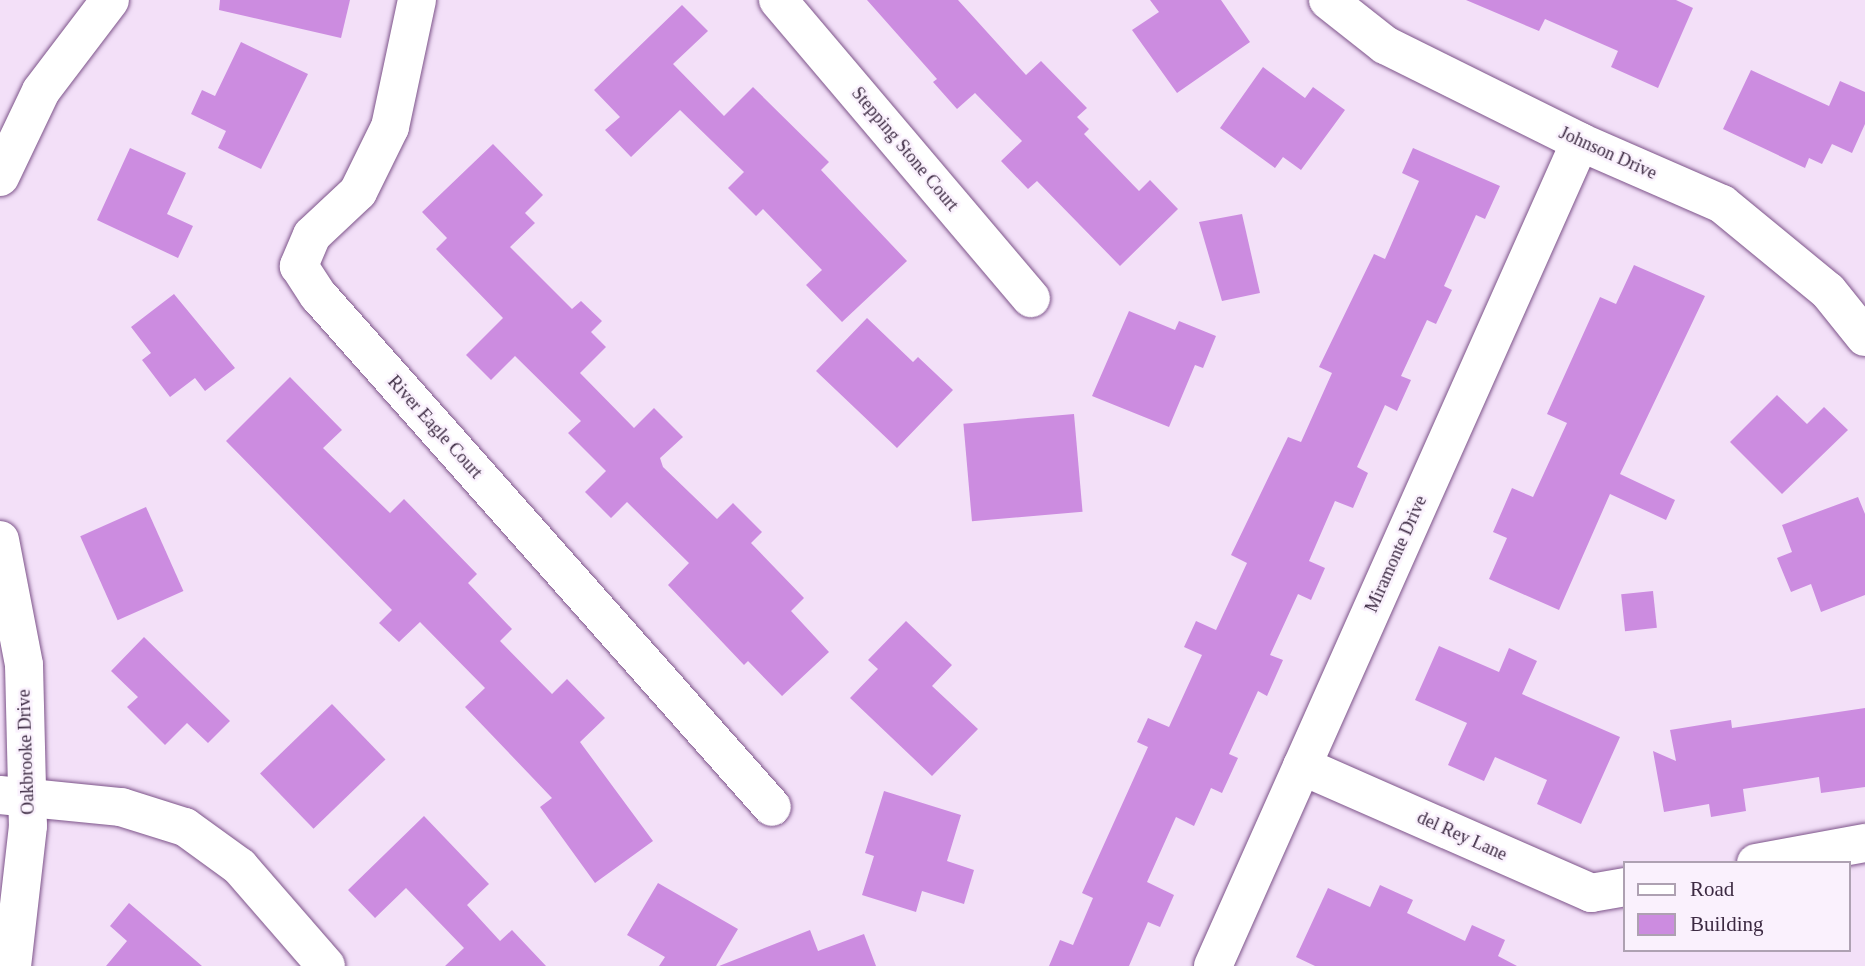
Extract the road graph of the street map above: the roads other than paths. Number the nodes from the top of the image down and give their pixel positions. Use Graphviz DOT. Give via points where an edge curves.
graph roads {
  1 [pos="110,0"];
  2 [pos="416,0"];
  3 [pos="778,0"];
  4 [pos="1328,0"];
  5 [pos="1580,142"];
  6 [pos="0,177"];
  7 [pos="1031,298"];
  8 [pos="1865,337"];
  9 [pos="0,540"];
  10 [pos="1302,766"];
  11 [pos="14,796"];
  12 [pos="772,807"];
  13 [pos="1865,843"];
  14 [pos="1767,861"];
  15 [pos="1624,887"];
  16 [pos="12,966"];
  17 [pos="326,966"];
  18 [pos="1213,966"];
  1 -- 6 [label="street" via="41,91"];
  2 -- 12 [label="street, River Eagle Court" via="390,127 358,192 312,235 299,266 318,295"];
  3 -- 7 [label="street, Stepping Stone Court"];
  4 -- 5 [label="street, Johnson Drive" via="1385,44"];
  5 -- 8 [label="street, Johnson Drive" via="1722,204 1828,291"];
  5 -- 10 [label="street, Miramonte Drive"];
  9 -- 11 [label="street, Oakbrooke Drive" via="24,665"];
  10 -- 15 [label="street, del Rey Lane" via="1591,893"];
  10 -- 18 [label="street, Miramonte Drive"];
  11 -- 16 [label="street, Oakbrooke Drive"];
  11 -- 17 [label="street" via="121,807 184,827 240,867"];
  13 -- 14 [label="street"];
}
